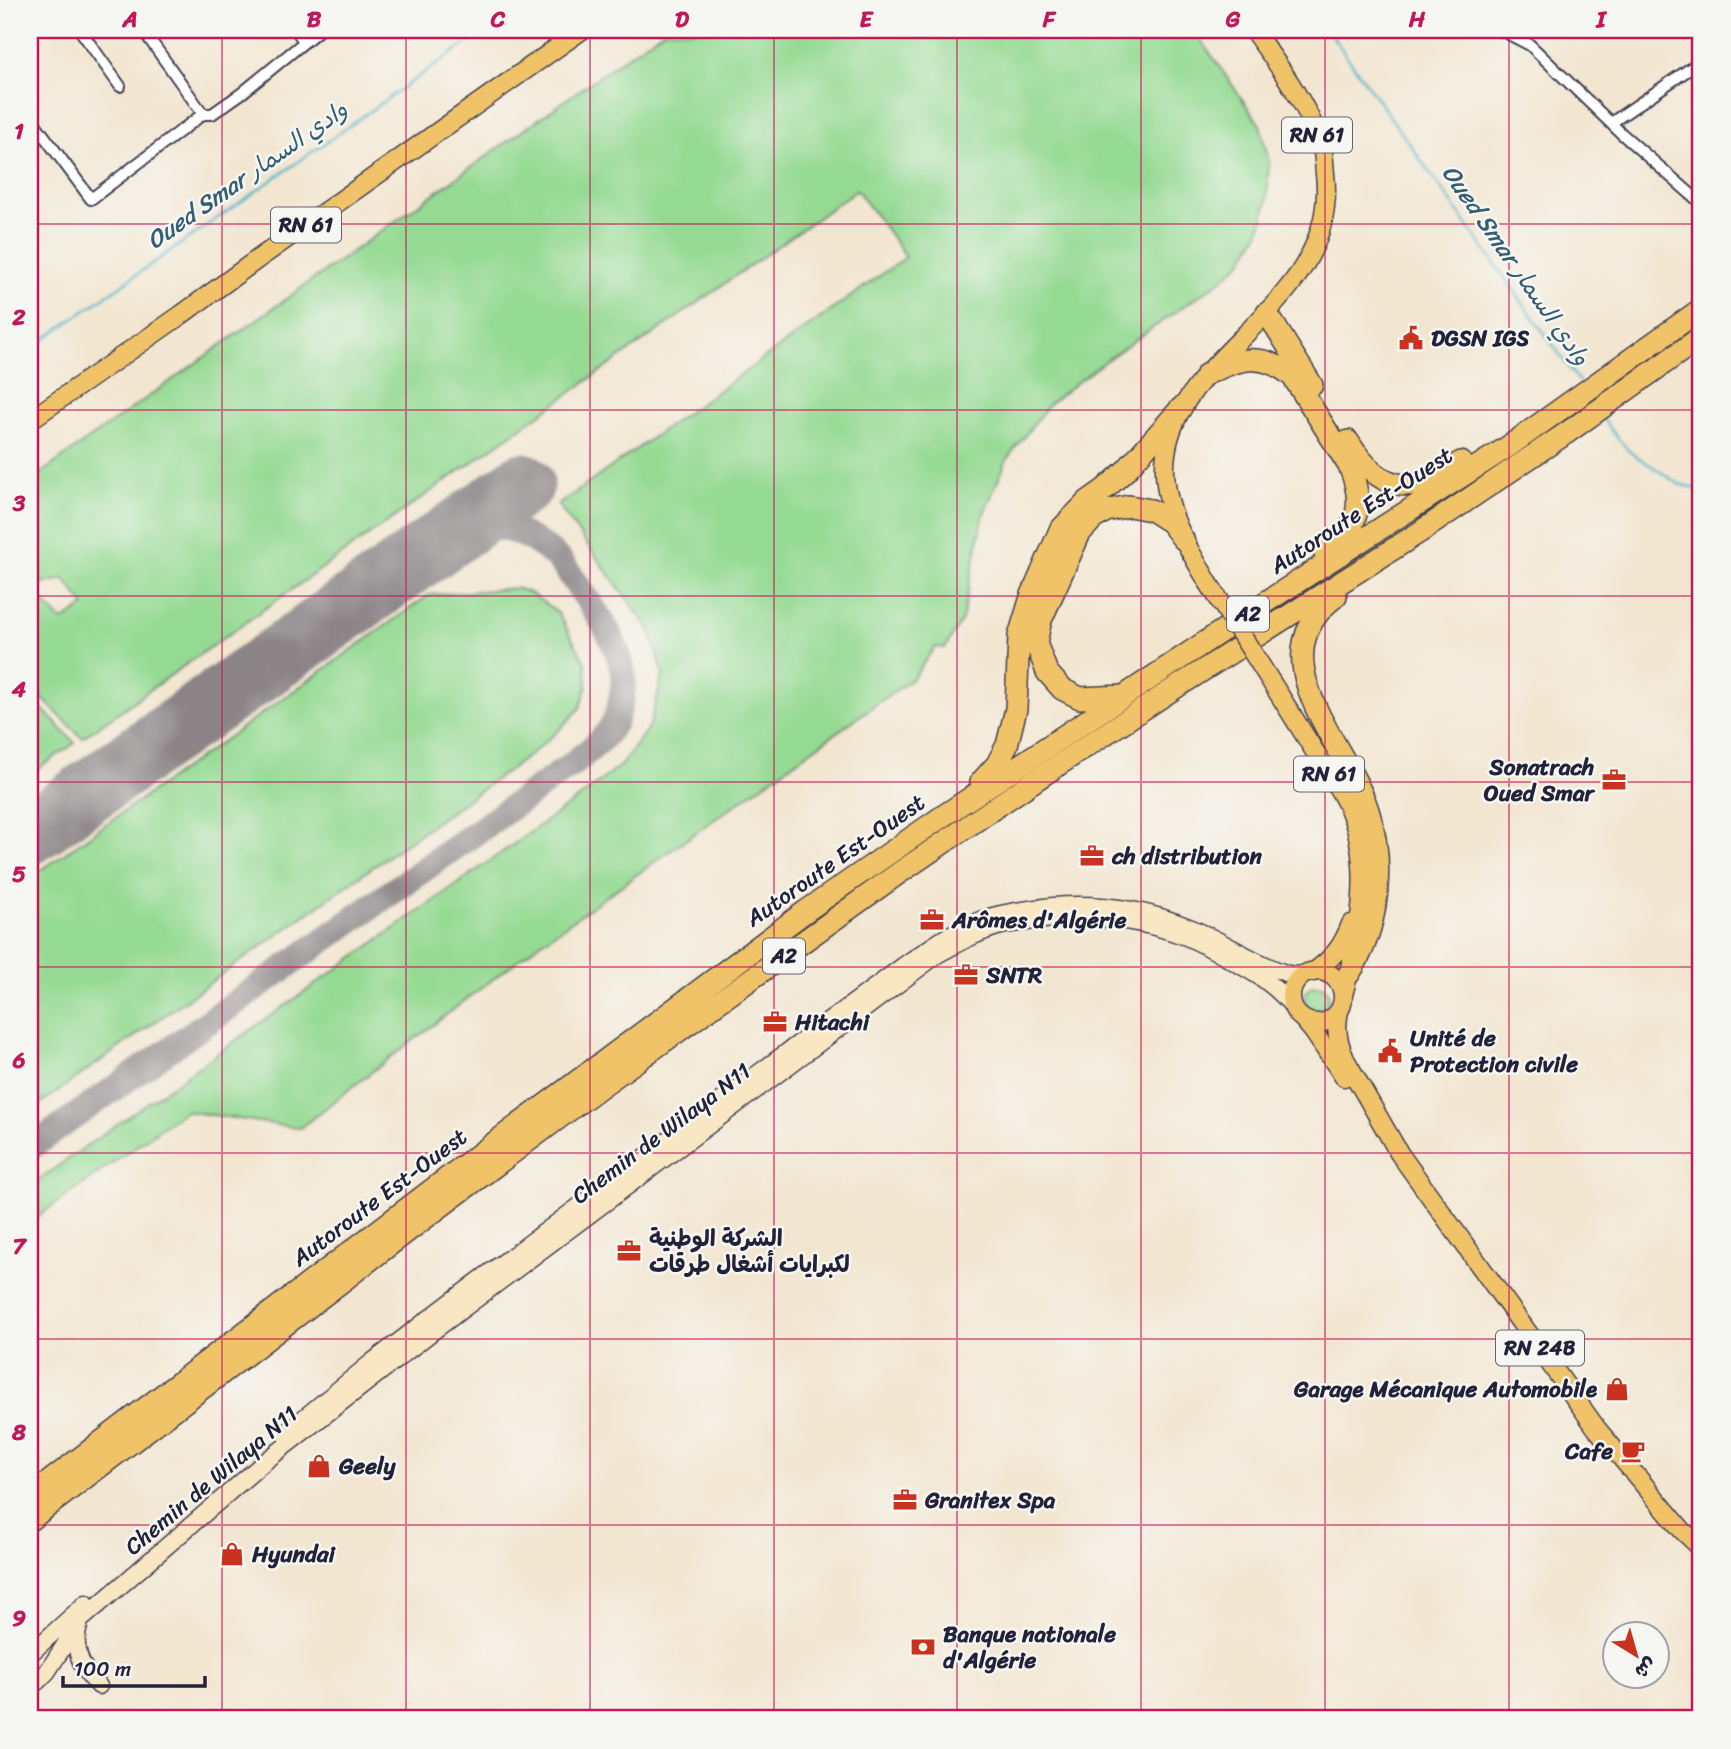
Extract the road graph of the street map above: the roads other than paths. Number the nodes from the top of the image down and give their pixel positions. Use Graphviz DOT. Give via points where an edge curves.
graph roads {
  1 [pos="80,30"];
  2 [pos="143,30"];
  3 [pos="296,30"];
  4 [pos="319,30"];
  5 [pos="582,30"];
  6 [pos="1253,30"];
  7 [pos="1501,30"];
  8 [pos="304,41"];
  9 [pos="1701,61"];
  10 [pos="120,86"];
  11 [pos="203,114"];
  12 [pos="30,117"];
  13 [pos="1611,123"];
  14 [pos="1701,203"];
  15 [pos="1701,309"];
  16 [pos="1262,318"];
  17 [pos="1701,337"];
  18 [pos="1701,356"];
  19 [pos="1672,359"];
  20 [pos="1208,374"];
  21 [pos="1293,377"];
  22 [pos="1181,408"];
  23 [pos="30,420"];
  24 [pos="1509,446"];
  25 [pos="1420,532"];
  26 [pos="1182,539"];
  27 [pos="1255,609"];
  28 [pos="1126,695"];
  29 [pos="940,818"];
  30 [pos="1362,891"];
  31 [pos="1310,973"];
  32 [pos="1349,974"];
  33 [pos="1341,1003"];
  34 [pos="1298,1013"];
  35 [pos="1390,1139"];
  36 [pos="30,1496"];
  37 [pos="30,1520"];
  38 [pos="1701,1548"];
  39 [pos="76,1619"];
  40 [pos="30,1654"];
  41 [pos="30,1686"];
  42 [pos="99,1686"];
  1 -- 10 [label="street"];
  2 -- 11 [label="street"];
  3 -- 8 [label="street"];
  4 -- 8 [label="street"];
  5 -- 23 [label="main road, RN 61"];
  6 -- 16 [label="main road, RN 61" via="1294,88 1322,145 1328,193 1312,254"];
  7 -- 13 [label="street" via="1530,45"];
  8 -- 11 [label="street" via="232,100 212,114"];
  9 -- 13 [label="street"];
  11 -- 12 [label="street" via="91,199"];
  13 -- 14 [label="street"];
  15 -- 24 [label="highway, Autoroute Est-Ouest / A2"];
  16 -- 20 [label="main road, RN 61"];
  16 -- 21 [label="highway"];
  16 -- 24 [label="highway" via="1358,458 1385,480 1416,484"];
  17 -- 19 [label="highway, Autoroute Est-Ouest / A2"];
  18 -- 19 [label="highway"];
  19 -- 25 [label="highway, Autoroute Est-Ouest / A2"];
  20 -- 21 [label="highway" via="1250,359 1273,363"];
  20 -- 22 [label="main road, RN 61"];
  21 -- 27 [label="highway" via="1349,466 1356,482 1357,514 1341,538 1289,575"];
  22 -- 26 [label="main road, RN 61" via="1168,439 1166,471"];
  22 -- 29 [label="highway" via="1126,470 1060,530 1019,636 1016,709 1007,745 972,792"];
  24 -- 27 [label="highway, Autoroute Est-Ouest / A2"];
  25 -- 32 [label="highway" via="1330,601 1311,620 1304,644 1303,672 1311,697 1367,807 1376,838 1377,891 1371,923"];
  25 -- 37 [label="highway, Autoroute Est-Ouest / A2" via="1160,697 899,873 599,1088"];
  26 -- 28 [label="highway" via="1170,522 1151,510 1129,506 1106,511 1080,533 1041,620 1037,643 1047,672 1062,689 1080,698"];
  26 -- 30 [label="main road, RN 61, bridge" via="1350,810 1361,859"];
  27 -- 28 [label="highway, Autoroute Est-Ouest / A2"];
  28 -- 29 [label="highway, Autoroute Est-Ouest / A2"];
  29 -- 36 [label="highway, Autoroute Est-Ouest / A2" via="577,1080"];
  30 -- 31 [label="main road, RN 61" via="1342,946 1331,960"];
  30 -- 32 [label="main road, RN 61"];
  31 -- 33 [label="main road" via="1322,972 1336,980"];
  31 -- 34 [label="main road" via="1295,984 1292,999"];
  31 -- 39 [label="main road" via="1284,973 1173,920 1101,906 1064,905 999,914 950,935 907,962 322,1402"];
  32 -- 33 [label="main road, RN 61"];
  33 -- 34 [label="main road" via="1327,1021 1310,1022"];
  33 -- 35 [label="main road, RN 61" via="1337,1023 1340,1048"];
  34 -- 35 [label="main road"];
  34 -- 39 [label="main road, Chemin de Wilaya N11" via="1264,979 1203,944 1136,922 1083,917 1041,920 1002,926 952,947 430,1333 262,1464"];
  35 -- 38 [label="main road, RN 24B" via="1602,1437"];
  39 -- 40 [label="main road"];
  39 -- 41 [label="main road" via="47,1672"];
  39 -- 42 [label="main road" via="83,1668"];
}
